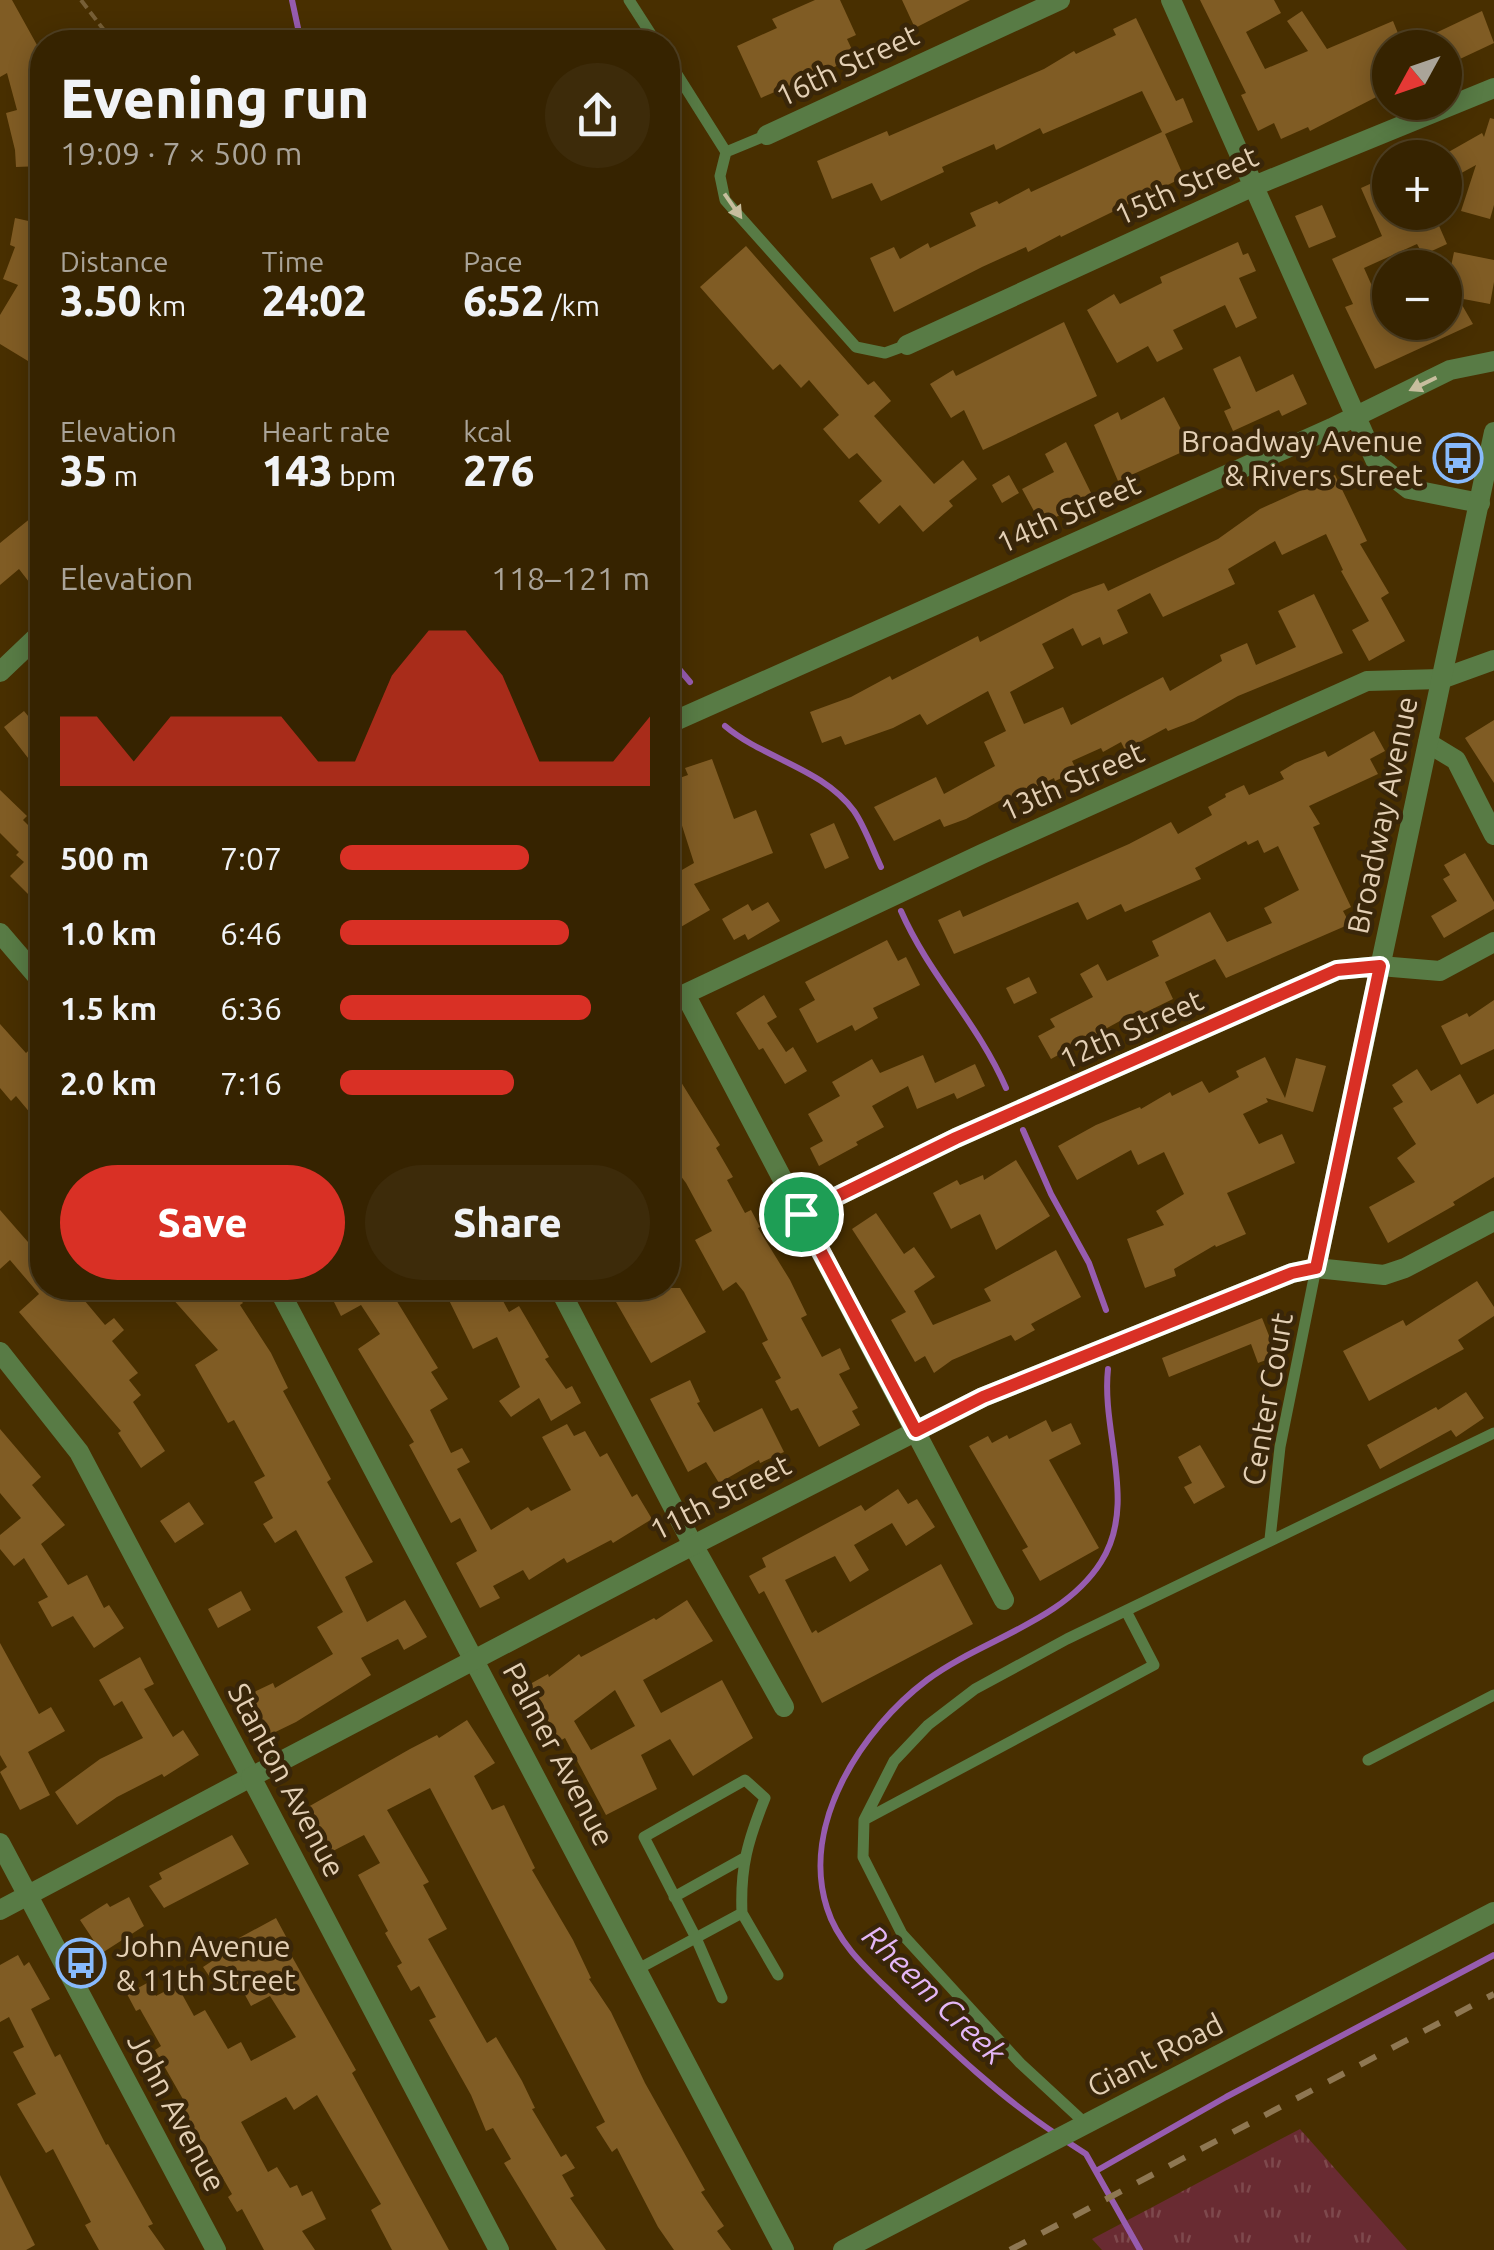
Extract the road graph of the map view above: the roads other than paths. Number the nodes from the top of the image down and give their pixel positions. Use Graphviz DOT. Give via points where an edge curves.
graph roads {
  1 [pos="629,0"];
  2 [pos="1060,0"];
  3 [pos="1172,0"];
  4 [pos="648,30"];
  5 [pos="680,79"];
  6 [pos="1494,88"];
  7 [pos="767,135"];
  8 [pos="726,152"];
  9 [pos="1254,186"];
  10 [pos="906,345"];
  11 [pos="1494,361"];
  12 [pos="1355,417"];
  13 [pos="1494,432"];
  14 [pos="1480,503"];
  15 [pos="30,643"];
  16 [pos="1494,660"];
  17 [pos="0,672"];
  18 [pos="1441,679"];
  19 [pos="680,719"];
  20 [pos="1428,743"];
  21 [pos="1494,835"];
  22 [pos="0,933"];
  23 [pos="1494,942"];
  24 [pos="1380,966"];
  25 [pos="30,968"];
  26 [pos="801,1214"];
  27 [pos="1494,1221"];
  28 [pos="1316,1268"];
  29 [pos="284,1300"];
  30 [pos="565,1300"];
  31 [pos="0,1352"];
  32 [pos="916,1431"];
  33 [pos="1494,1434"];
  34 [pos="1270,1539"];
  35 [pos="693,1545"];
  36 [pos="1004,1600"];
  37 [pos="1126,1611"];
  38 [pos="474,1658"];
  39 [pos="1494,1695"];
  40 [pos="784,1707"];
  41 [pos="1368,1760"];
  42 [pos="251,1777"];
  43 [pos="864,1820"];
  44 [pos="0,1843"];
  45 [pos="744,1858"];
  46 [pos="28,1895"];
  47 [pos="674,1897"];
  48 [pos="0,1910"];
  49 [pos="1494,1912"];
  50 [pos="742,1914"];
  51 [pos="696,1938"];
  52 [pos="638,1969"];
  53 [pos="778,1975"];
  54 [pos="722,1998"];
  55 [pos="1081,2127"];
  56 [pos="216,2250"];
  57 [pos="499,2250"];
  58 [pos="784,2250"];
  59 [pos="843,2250"];
  1 -- 4 [label="lane"];
  2 -- 7 [label="street, 16th Street"];
  3 -- 9 [label="street"];
  5 -- 8 [label="lane"];
  6 -- 9 [label="street, 15th Street"];
  7 -- 8 [label="lane"];
  8 -- 10 [label="lane, one-way" via="720,176 725,200 856,346 885,353"];
  9 -- 10 [label="street, 15th Street"];
  9 -- 12 [label="street"];
  11 -- 12 [label="street, 14th Street, one-way" via="1450,370"];
  12 -- 14 [label="street" via="1377,464 1409,489"];
  12 -- 19 [label="street, 14th Street"];
  13 -- 14 [label="street, Broadway Avenue"];
  14 -- 18 [label="street, Broadway Avenue"];
  15 -- 17 [label="street"];
  16 -- 18 [label="street, 13th Street"];
  18 -- 20 [label="street, Broadway Avenue"];
  18 -- 26 [label="street, 13th Street" via="1367,681 685,994"];
  20 -- 21 [label="street" via="1456,760"];
  20 -- 24 [label="street, Broadway Avenue"];
  22 -- 25 [label="street"];
  23 -- 24 [label="street, 12th Street" via="1440,971"];
  24 -- 26 [label="street, 12th Street" via="1337,970"];
  24 -- 28 [label="street, Broadway Avenue"];
  26 -- 32 [label="street"];
  27 -- 28 [label="street, 11th Street" via="1384,1275"];
  28 -- 32 [label="street, 11th Street" via="983,1397"];
  28 -- 34 [label="lane, Center Court" via="1280,1447"];
  29 -- 38 [label="street, Palmer Avenue"];
  30 -- 35 [label="street"];
  31 -- 42 [label="street, Stanton Avenue" via="79,1452"];
  32 -- 35 [label="street, 11th Street"];
  32 -- 36 [label="street"];
  33 -- 34 [label="lane"];
  34 -- 37 [label="lane"];
  35 -- 38 [label="street, 11th Street"];
  35 -- 40 [label="street"];
  37 -- 43 [label="lane" via="975,1689 928,1724 894,1761"];
  37 -- 43 [label="lane" via="1154,1665"];
  38 -- 42 [label="street, 11th Street"];
  38 -- 52 [label="street, Palmer Avenue"];
  39 -- 41 [label="lane"];
  42 -- 46 [label="street, 11th Street"];
  42 -- 57 [label="street, Stanton Avenue"];
  43 -- 55 [label="lane" via="862,1857 902,1934"];
  44 -- 46 [label="street, John Avenue"];
  45 -- 47 [label="lane"];
  45 -- 47 [label="lane" via="765,1798 745,1780 644,1837"];
  45 -- 50 [label="lane"];
  46 -- 48 [label="street, 11th Street"];
  46 -- 56 [label="street, John Avenue"];
  47 -- 51 [label="lane"];
  49 -- 55 [label="street, Giant Road"];
  50 -- 51 [label="lane"];
  50 -- 53 [label="lane"];
  51 -- 52 [label="lane"];
  51 -- 54 [label="lane"];
  52 -- 58 [label="street, Palmer Avenue"];
  55 -- 59 [label="street, Giant Road"];
}
